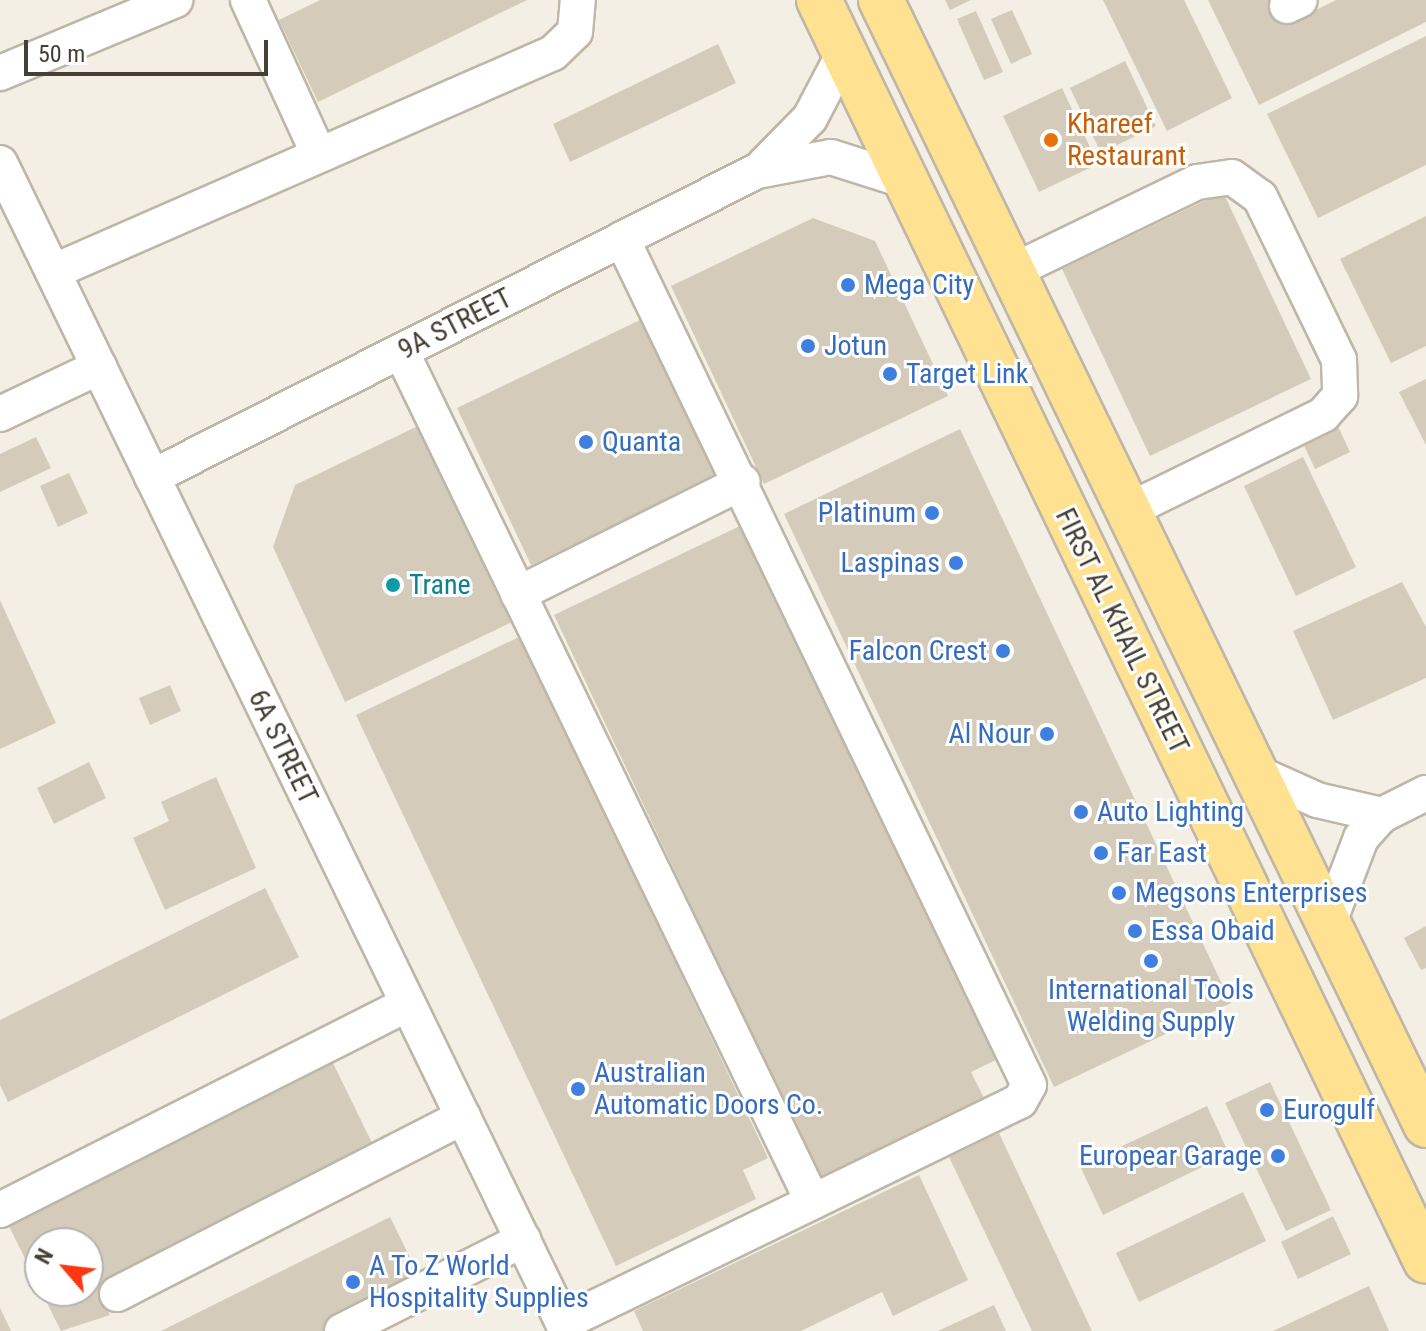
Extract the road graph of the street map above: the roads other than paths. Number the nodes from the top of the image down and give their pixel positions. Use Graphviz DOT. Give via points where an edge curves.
graph roads {
  1 [pos="175,0"];
  2 [pos="248,0"];
  3 [pos="819,0"];
  4 [pos="881,0"];
  5 [pos="586,2"];
  6 [pos="844,53"];
  7 [pos="0,73"];
  8 [pos="319,155"];
  9 [pos="0,163"];
  10 [pos="757,171"];
  11 [pos="903,180"];
  12 [pos="622,239"];
  13 [pos="57,270"];
  14 [pos="1013,271"];
  15 [pos="401,351"];
  16 [pos="99,367"];
  17 [pos="0,414"];
  18 [pos="152,477"];
  19 [pos="743,482"];
  20 [pos="1129,510"];
  21 [pos="518,594"];
  22 [pos="1257,773"];
  23 [pos="1426,793"];
  24 [pos="1382,815"];
  25 [pos="1329,922"];
  26 [pos="408,1004"];
  27 [pos="463,1117"];
  28 [pos="1426,1125"];
  29 [pos="813,1202"];
  30 [pos="0,1210"];
  31 [pos="523,1240"];
  32 [pos="1426,1261"];
  33 [pos="117,1294"];
  34 [pos="565,1327"];
  35 [pos="342,1331"];
  1 -- 7 [label="lane"];
  2 -- 8 [label="lane"];
  3 -- 6 [label="main road, FIRST AL KHAIL STREET"];
  4 -- 14 [label="main road"];
  5 -- 8 [label="lane" via="575,32 553,53"];
  6 -- 10 [label="lane, 9A STREET" via="810,118"];
  6 -- 11 [label="main road, FIRST AL KHAIL STREET"];
  8 -- 13 [label="lane"];
  9 -- 13 [label="lane, 6A STREET"];
  10 -- 11 [label="lane, 9A STREET" via="831,157"];
  10 -- 12 [label="lane, 9A STREET"];
  11 -- 32 [label="main road, FIRST AL KHAIL STREET"];
  12 -- 15 [label="lane, 9A STREET"];
  12 -- 19 [label="lane"];
  13 -- 16 [label="lane, 6A STREET"];
  14 -- 20 [label="main road"];
  14 -- 20 [label="lane" via="1209,177 1232,177 1260,197 1333,346 1343,384 1323,415"];
  15 -- 18 [label="lane, 9A STREET"];
  15 -- 21 [label="lane"];
  16 -- 17 [label="lane"];
  16 -- 18 [label="lane, 6A STREET"];
  18 -- 26 [label="lane, 6A STREET"];
  19 -- 21 [label="lane"];
  19 -- 29 [label="lane" via="1029,1076 1020,1101"];
  20 -- 22 [label="main road"];
  21 -- 29 [label="lane"];
  22 -- 24 [label="lane" via="1317,800"];
  22 -- 25 [label="main road"];
  23 -- 24 [label="lane"];
  24 -- 25 [label="lane" via="1346,864"];
  25 -- 28 [label="main road"];
  26 -- 27 [label="lane, 6A STREET"];
  26 -- 30 [label="lane"];
  27 -- 31 [label="lane, 6A STREET"];
  27 -- 33 [label="lane"];
  29 -- 34 [label="lane"];
  31 -- 34 [label="lane, 6A STREET"];
  31 -- 35 [label="lane"];
}
